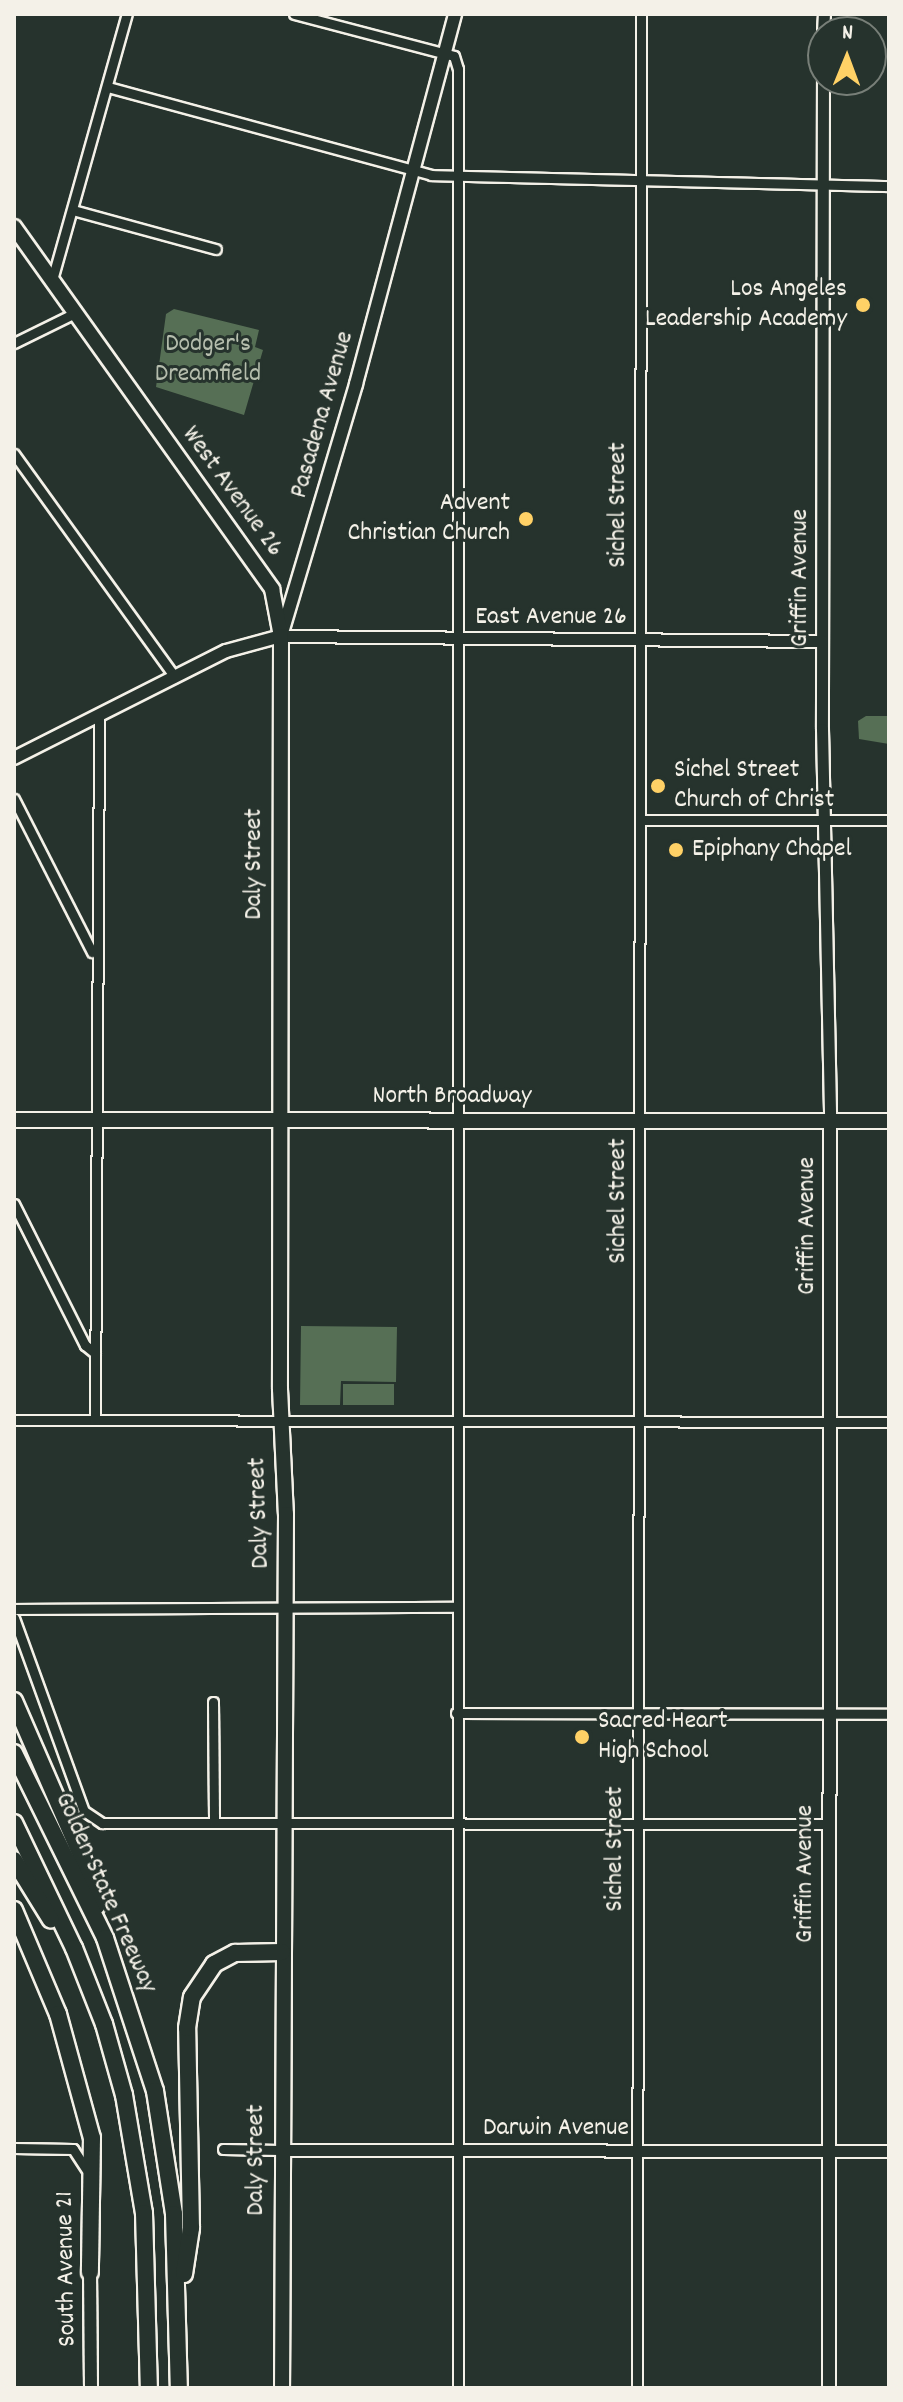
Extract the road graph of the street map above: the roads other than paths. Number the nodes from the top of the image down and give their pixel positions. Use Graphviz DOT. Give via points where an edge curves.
graph roads {
  1 [pos="127,14"];
  2 [pos="294,14"];
  3 [pos="455,14"];
  4 [pos="641,14"];
  5 [pos="443,54"];
  6 [pos="108,87"];
  7 [pos="823,96"];
  8 [pos="411,171"];
  9 [pos="458,176"];
  10 [pos="641,182"];
  11 [pos="822,183"];
  12 [pos="889,186"];
  13 [pos="73,210"];
  14 [pos="14,227"];
  15 [pos="216,249"];
  16 [pos="52,280"];
  17 [pos="75,313"];
  18 [pos="14,343"];
  19 [pos="14,454"];
  20 [pos="281,636"];
  21 [pos="457,639"];
  22 [pos="639,640"];
  23 [pos="822,641"];
  24 [pos="175,677"];
  25 [pos="99,715"];
  26 [pos="14,758"];
  27 [pos="14,799"];
  28 [pos="641,820"];
  29 [pos="822,820"];
  30 [pos="889,820"];
  31 [pos="94,955"];
  32 [pos="14,1120"];
  33 [pos="95,1120"];
  34 [pos="457,1120"];
  35 [pos="281,1121"];
  36 [pos="641,1121"];
  37 [pos="830,1121"];
  38 [pos="889,1121"];
  39 [pos="14,1204"];
  40 [pos="95,1353"];
  41 [pos="14,1420"];
  42 [pos="95,1420"];
  43 [pos="280,1422"];
  44 [pos="456,1422"];
  45 [pos="641,1422"];
  46 [pos="830,1422"];
  47 [pos="889,1422"];
  48 [pos="286,1607"];
  49 [pos="457,1607"];
  50 [pos="14,1609"];
  51 [pos="14,1618"];
  52 [pos="14,1701"];
  53 [pos="213,1702"];
  54 [pos="456,1713"];
  55 [pos="638,1714"];
  56 [pos="830,1714"];
  57 [pos="889,1714"];
  58 [pos="14,1753"];
  59 [pos="283,1821"];
  60 [pos="214,1822"];
  61 [pos="454,1822"];
  62 [pos="638,1822"];
  63 [pos="14,1823"];
  64 [pos="828,1824"];
  65 [pos="14,1860"];
  66 [pos="14,1910"];
  67 [pos="105,1938"];
  68 [pos="74,1948"];
  69 [pos="282,1952"];
  70 [pos="14,2148"];
  71 [pos="223,2149"];
  72 [pos="280,2150"];
  73 [pos="457,2150"];
  74 [pos="636,2151"];
  75 [pos="827,2151"];
  76 [pos="889,2151"];
  77 [pos="90,2272"];
  78 [pos="179,2315"];
  79 [pos="91,2388"];
  80 [pos="149,2388"];
  81 [pos="179,2388"];
  82 [pos="282,2388"];
  83 [pos="458,2388"];
  84 [pos="637,2388"];
  85 [pos="829,2388"];
  1 -- 6 [label="street"];
  2 -- 5 [label="street"];
  3 -- 5 [label="main road, Pasadena Avenue"];
  4 -- 10 [label="street, Sichel Street"];
  5 -- 8 [label="main road, Pasadena Avenue"];
  5 -- 9 [label="street" via="454,56 458,69"];
  6 -- 8 [label="street"];
  6 -- 13 [label="street"];
  7 -- 11 [label="street, Griffin Avenue"];
  8 -- 9 [label="street"];
  8 -- 20 [label="main road, Pasadena Avenue" via="360,369"];
  9 -- 10 [label="street"];
  9 -- 21 [label="street"];
  10 -- 11 [label="street"];
  10 -- 22 [label="street, Sichel Street"];
  11 -- 12 [label="street"];
  11 -- 23 [label="street, Griffin Avenue"];
  13 -- 15 [label="street"];
  13 -- 16 [label="street"];
  14 -- 16 [label="main road, West Avenue 26"];
  16 -- 17 [label="main road, West Avenue 26"];
  17 -- 18 [label="street"];
  17 -- 20 [label="main road, West Avenue 26" via="272,589"];
  19 -- 24 [label="street"];
  20 -- 21 [label="street, East Avenue 26"];
  20 -- 24 [label="main road" via="247,643"];
  20 -- 35 [label="main road, Daly Street"];
  21 -- 22 [label="street, East Avenue 26"];
  21 -- 34 [label="street"];
  22 -- 23 [label="street, East Avenue 26"];
  22 -- 28 [label="street, Sichel Street"];
  23 -- 29 [label="street, Griffin Avenue"];
  24 -- 25 [label="main road"];
  25 -- 26 [label="main road"];
  25 -- 31 [label="street"];
  27 -- 31 [label="street"];
  28 -- 29 [label="street"];
  28 -- 36 [label="street, Sichel Street"];
  29 -- 30 [label="street"];
  29 -- 37 [label="street, Griffin Avenue"];
  31 -- 33 [label="street"];
  32 -- 33 [label="main road, North Broadway"];
  33 -- 35 [label="main road, North Broadway"];
  33 -- 40 [label="street"];
  34 -- 35 [label="main road, North Broadway"];
  34 -- 36 [label="main road, North Broadway"];
  34 -- 44 [label="street"];
  35 -- 43 [label="main road, Daly Street"];
  36 -- 37 [label="main road, North Broadway"];
  36 -- 45 [label="street, Sichel Street"];
  37 -- 38 [label="main road, North Broadway"];
  37 -- 46 [label="main road, Griffin Avenue"];
  39 -- 40 [label="street" via="85,1345"];
  40 -- 42 [label="street"];
  41 -- 42 [label="street"];
  42 -- 43 [label="street"];
  43 -- 44 [label="street"];
  43 -- 48 [label="main road, Daly Street"];
  44 -- 45 [label="street"];
  44 -- 49 [label="street"];
  45 -- 46 [label="street"];
  45 -- 55 [label="street, Sichel Street"];
  46 -- 47 [label="street"];
  46 -- 56 [label="main road, Griffin Avenue"];
  48 -- 49 [label="street"];
  48 -- 50 [label="street"];
  48 -- 59 [label="main road, Daly Street"];
  49 -- 54 [label="street"];
  51 -- 60 [label="street" via="90,1818 102,1823"];
  52 -- 67 [label="highway" via="88,1871"];
  53 -- 60 [label="street"];
  54 -- 55 [label="street"];
  54 -- 61 [label="street"];
  55 -- 56 [label="street"];
  55 -- 62 [label="street, Sichel Street"];
  56 -- 57 [label="street"];
  56 -- 64 [label="main road, Griffin Avenue"];
  58 -- 67 [label="highway, Golden State Freeway"];
  59 -- 60 [label="street"];
  59 -- 61 [label="street"];
  59 -- 69 [label="main road, Daly Street"];
  61 -- 62 [label="street"];
  61 -- 73 [label="street"];
  62 -- 64 [label="street"];
  62 -- 74 [label="street, Sichel Street"];
  63 -- 68 [label="highway, Golden State Freeway"];
  64 -- 75 [label="main road, Griffin Avenue"];
  65 -- 68 [label="highway"];
  66 -- 77 [label="highway" via="58,2014 92,2138"];
  67 -- 78 [label="highway, Golden State Freeway" via="155,2091 174,2214"];
  68 -- 80 [label="highway, Golden State Freeway" via="104,2024 136,2156 144,2213"];
  69 -- 72 [label="main road, Daly Street"];
  69 -- 78 [label="highway" via="235,1953 214,1964 192,1997 187,2028 191,2228"];
  70 -- 77 [label="street, South Avenue 21" via="77,2151 87,2172"];
  71 -- 72 [label="street, Darwin Avenue"];
  72 -- 73 [label="street, Darwin Avenue"];
  72 -- 82 [label="main road, Daly Street"];
  73 -- 74 [label="street, Darwin Avenue"];
  73 -- 83 [label="street"];
  74 -- 75 [label="street, Darwin Avenue"];
  74 -- 84 [label="street, Sichel Street"];
  75 -- 76 [label="street, Darwin Avenue"];
  75 -- 85 [label="main road, Griffin Avenue"];
  77 -- 79 [label="main road, South Avenue 21"];
  78 -- 81 [label="highway, Golden State Freeway"];
}
